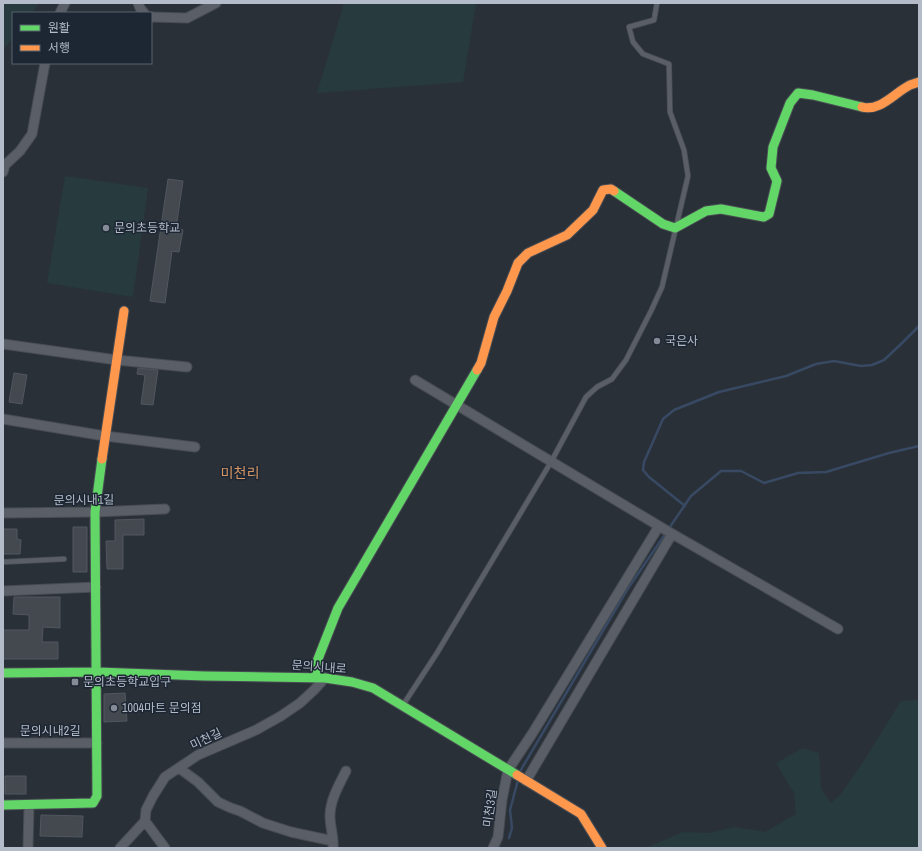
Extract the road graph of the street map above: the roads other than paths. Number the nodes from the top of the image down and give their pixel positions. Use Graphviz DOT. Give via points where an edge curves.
graph roads {
  1 [pos="65,3"];
  2 [pos="138,3"];
  3 [pos="216,3"];
  4 [pos="656,3"];
  5 [pos="60,12"];
  6 [pos="143,12"];
  7 [pos="152,17"];
  8 [pos="44,64"];
  9 [pos="919,82"];
  10 [pos="3,172"];
  11 [pos="675,228"];
  12 [pos="124,311"];
  13 [pos="3,344"];
  14 [pos="117,360"];
  15 [pos="187,367"];
  16 [pos="415,380"];
  17 [pos="457,405"];
  18 [pos="3,419"];
  19 [pos="106,436"];
  20 [pos="195,447"];
  21 [pos="551,462"];
  22 [pos="165,509"];
  23 [pos="95,512"];
  24 [pos="3,513"];
  25 [pos="665,530"];
  26 [pos="64,559"];
  27 [pos="3,562"];
  28 [pos="96,587"];
  29 [pos="3,591"];
  30 [pos="838,629"];
  31 [pos="97,672"];
  32 [pos="3,673"];
  33 [pos="320,678"];
  34 [pos="403,706"];
  35 [pos="3,743"];
  36 [pos="97,743"];
  37 [pos="179,768"];
  38 [pos="346,771"];
  39 [pos="511,771"];
  40 [pos="524,779"];
  41 [pos="3,805"];
  42 [pos="29,805"];
  43 [pos="145,821"];
  44 [pos="333,845"];
  45 [pos="28,848"];
  46 [pos="120,848"];
  47 [pos="164,848"];
  48 [pos="493,848"];
  49 [pos="602,848"];
  1 -- 5 [label="street"];
  2 -- 6 [label="street"];
  3 -- 7 [label="street" via="187,18"];
  4 -- 11 [label="lane" via="654,20 629,27 634,42 643,54 669,64 670,112 684,150 688,176"];
  8 -- 10 [label="street" via="32,134 20,151 5,165"];
  9 -- 11 [label="street" via="876,107 866,108 798,93 790,103 773,147 771,168 777,181 769,214 764,217 721,209 706,210"];
  11 -- 17 [label="street" via="663,224 611,189 603,190 593,210 567,235 528,253 518,263 494,317 481,363"];
  11 -- 21 [label="lane" via="662,287 652,311 626,360 612,379 586,397"];
  12 -- 14 [label="street, 문의시내2길"];
  13 -- 14 [label="street"];
  14 -- 15 [label="street"];
  14 -- 19 [label="street, 문의시내2길"];
  16 -- 17 [label="street"];
  17 -- 21 [label="street"];
  17 -- 33 [label="street" via="338,608 316,664"];
  18 -- 19 [label="street"];
  19 -- 20 [label="street"];
  19 -- 23 [label="street, 문의시내2길"];
  21 -- 25 [label="street"];
  21 -- 34 [label="lane"];
  22 -- 23 [label="street, 문의시내1길"];
  23 -- 24 [label="street, 문의시내1길"];
  23 -- 28 [label="street, 문의시내2길"];
  25 -- 30 [label="street"];
  25 -- 39 [label="street" via="532,734"];
  25 -- 40 [label="street"];
  26 -- 27 [label="lane"];
  28 -- 29 [label="street"];
  28 -- 31 [label="street, 문의시내2길"];
  31 -- 32 [label="street, 문의시내로"];
  31 -- 33 [label="street, 문의시내로"];
  31 -- 36 [label="street, 문의시내2길"];
  33 -- 34 [label="street, 문의시내로" via="352,682 373,688"];
  33 -- 37 [label="street, 미천길" via="314,690 281,716 256,730 198,755"];
  34 -- 39 [label="street, 문의시내로"];
  35 -- 36 [label="street, 문의시내2길"];
  36 -- 42 [label="street, 문의시내2길" via="98,796 93,804"];
  37 -- 43 [label="street, 미천길" via="165,777 146,810"];
  37 -- 44 [label="street" via="218,802 263,823"];
  38 -- 44 [label="street" via="331,806"];
  39 -- 40 [label="street, 문의시내로"];
  39 -- 48 [label="street, 미천3길" via="502,800 498,837"];
  40 -- 49 [label="street, 문의시내로" via="581,814"];
  41 -- 42 [label="street, 문의시내2길"];
  42 -- 45 [label="street"];
  43 -- 46 [label="street"];
  43 -- 47 [label="street"];
}
